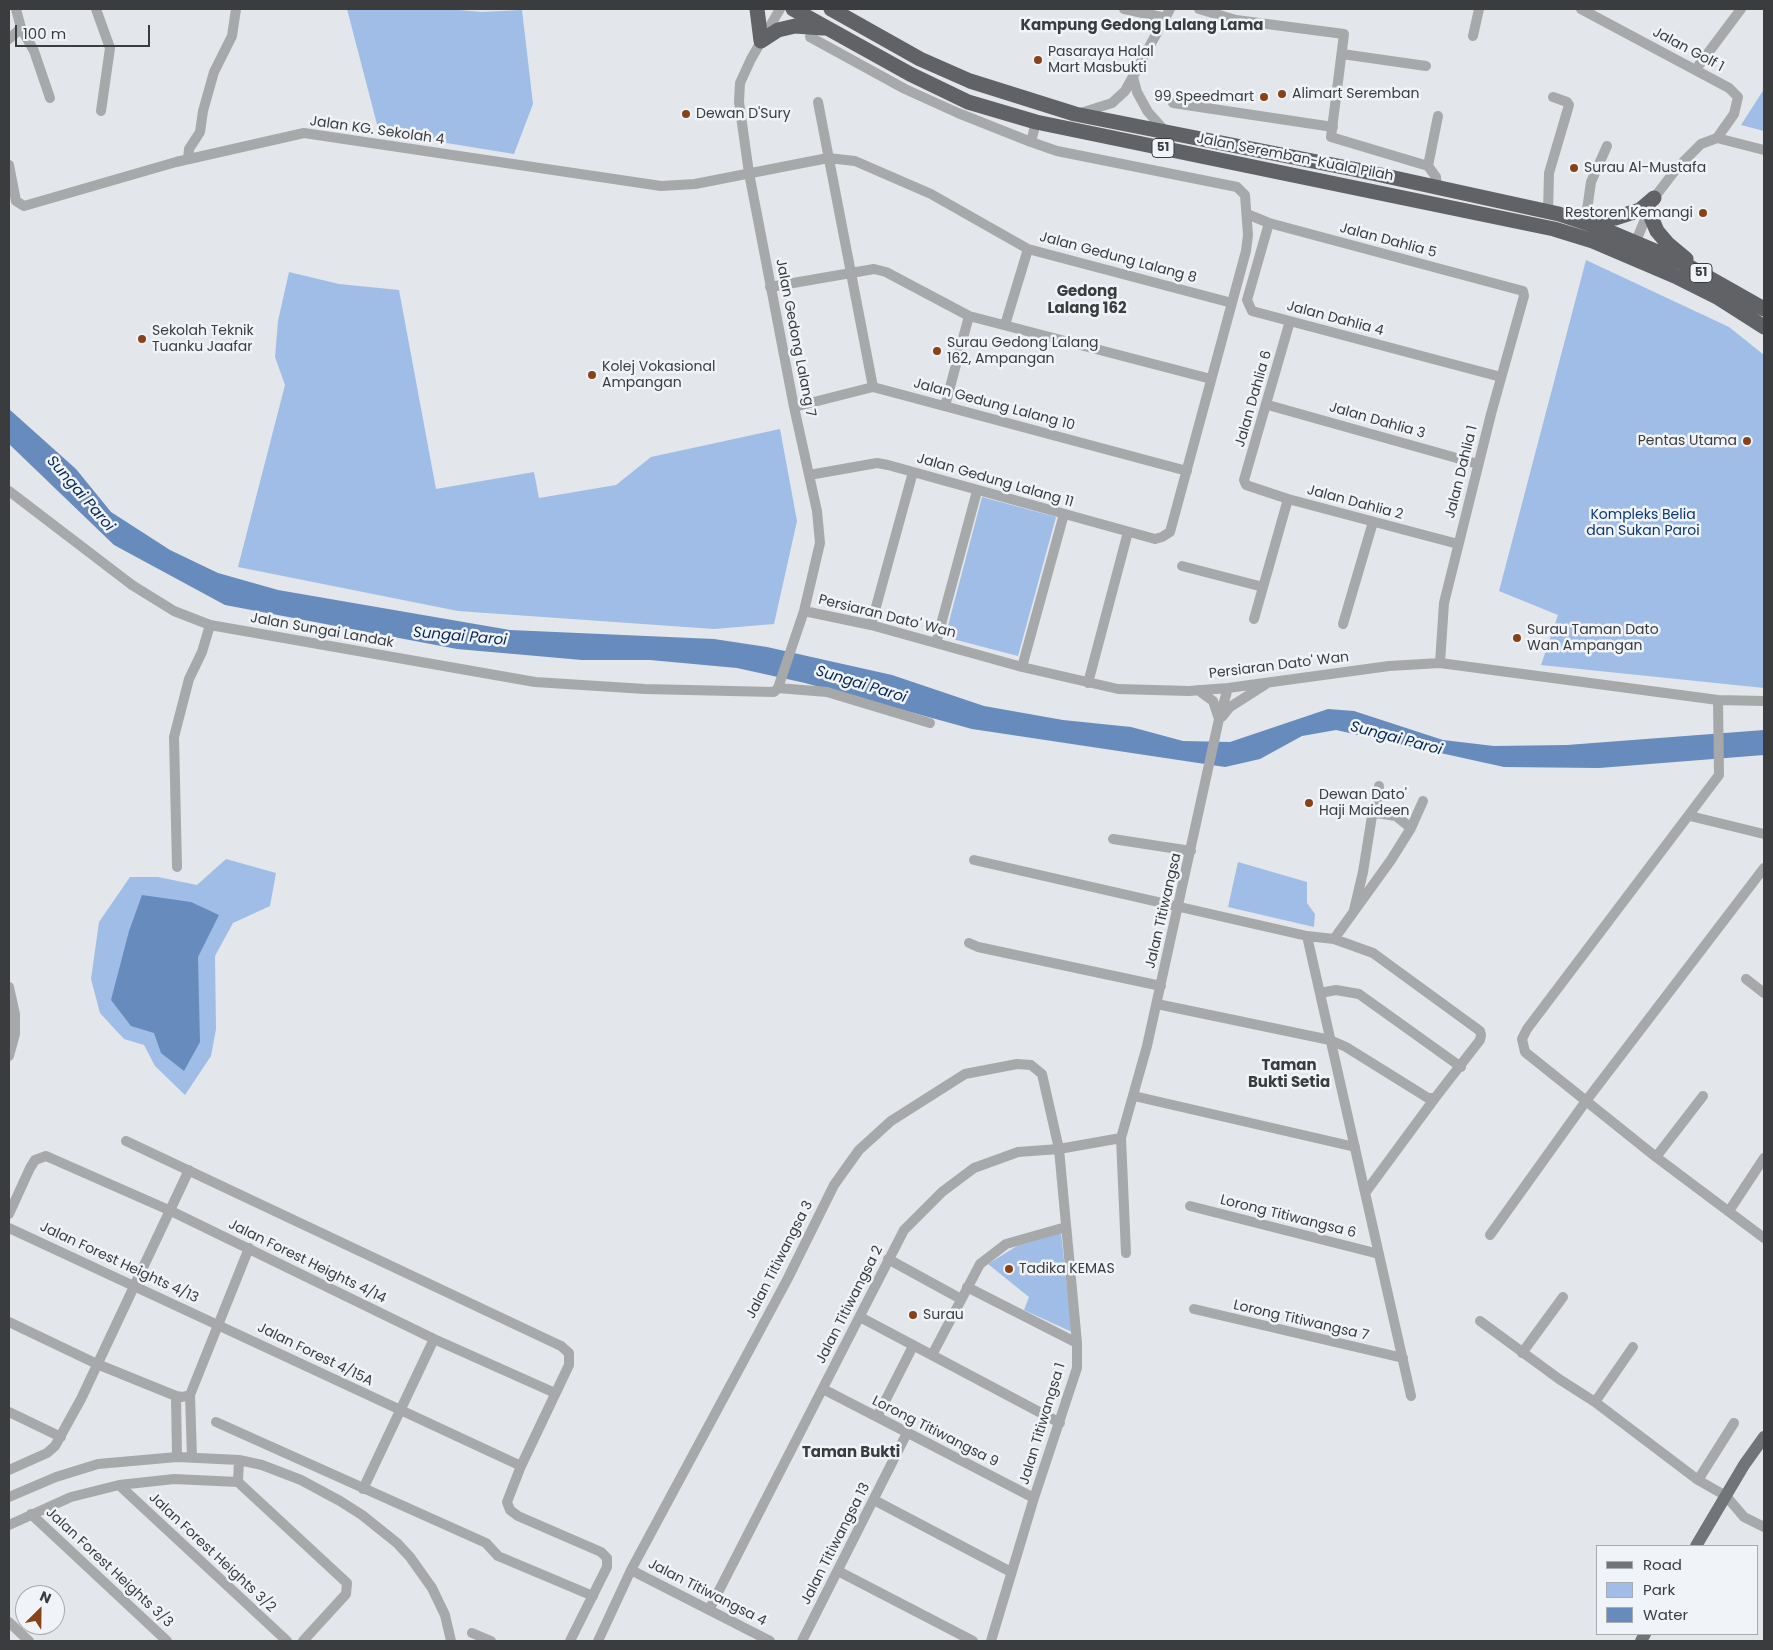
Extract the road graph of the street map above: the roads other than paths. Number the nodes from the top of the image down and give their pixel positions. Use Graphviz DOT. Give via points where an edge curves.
graph roads {
  1 [pos="16,9"];
  2 [pos="96,9"];
  3 [pos="236,9"];
  4 [pos="757,9"];
  5 [pos="780,9"];
  6 [pos="793,9"];
  7 [pos="830,9"];
  8 [pos="1124,9"];
  9 [pos="1199,9"];
  10 [pos="1479,9"];
  11 [pos="1580,9"];
  12 [pos="1741,9"];
  13 [pos="1168,13"];
  14 [pos="20,28"];
  15 [pos="828,28"];
  16 [pos="1473,36"];
  17 [pos="810,37"];
  18 [pos="9,39"];
  19 [pos="762,41"];
  20 [pos="1342,54"];
  21 [pos="1426,66"];
  22 [pos="1696,69"];
  23 [pos="1133,77"];
  24 [pos="1553,97"];
  25 [pos="50,98"];
  26 [pos="818,102"];
  27 [pos="1173,103"];
  28 [pos="101,111"];
  29 [pos="1075,114"];
  30 [pos="1438,116"];
  31 [pos="1036,122"];
  32 [pos="1332,132"];
  33 [pos="1168,134"];
  34 [pos="1717,138"];
  35 [pos="1031,142"];
  36 [pos="1607,146"];
  37 [pos="1764,150"];
  38 [pos="828,158"];
  39 [pos="188,159"];
  40 [pos="9,165"];
  41 [pos="1428,166"];
  42 [pos="748,173"];
  43 [pos="1437,188"];
  44 [pos="10,190"];
  45 [pos="1474,196"];
  46 [pos="1651,204"];
  47 [pos="1554,213"];
  48 [pos="1247,214"];
  49 [pos="1586,217"];
  50 [pos="1516,220"];
  51 [pos="1269,223"];
  52 [pos="1028,249"];
  53 [pos="1632,250"];
  54 [pos="850,272"];
  55 [pos="770,287"];
  56 [pos="1523,291"];
  57 [pos="1739,294"];
  58 [pos="1232,302"];
  59 [pos="1764,310"];
  60 [pos="969,316"];
  61 [pos="1290,320"];
  62 [pos="1005,326"];
  63 [pos="1764,327"];
  64 [pos="1500,377"];
  65 [pos="1212,379"];
  66 [pos="873,387"];
  67 [pos="1268,405"];
  68 [pos="945,406"];
  69 [pos="794,407"];
  70 [pos="1478,464"];
  71 [pos="1187,471"];
  72 [pos="913,472"];
  73 [pos="809,475"];
  74 [pos="1246,485"];
  75 [pos="9,491"];
  76 [pos="977,491"];
  77 [pos="1288,499"];
  78 [pos="1064,514"];
  79 [pos="1373,522"];
  80 [pos="1128,532"];
  81 [pos="1458,544"];
  82 [pos="1182,566"];
  83 [pos="1263,587"];
  84 [pos="804,611"];
  85 [pos="1254,619"];
  86 [pos="1343,624"];
  87 [pos="210,625"];
  88 [pos="871,625"];
  89 [pos="936,643"];
  90 [pos="1440,663"];
  91 [pos="1022,666"];
  92 [pos="1088,683"];
  93 [pos="1268,683"];
  94 [pos="778,688"];
  95 [pos="1228,688"];
  96 [pos="1198,690"];
  97 [pos="1718,700"];
  98 [pos="1764,701"];
  99 [pos="1219,720"];
  100 [pos="930,723"];
  101 [pos="1379,786"];
  102 [pos="1424,801"];
  103 [pos="1377,812"];
  104 [pos="1690,816"];
  105 [pos="1411,828"];
  106 [pos="1764,834"];
  107 [pos="1113,839"];
  108 [pos="1191,851"];
  109 [pos="974,860"];
  110 [pos="177,867"];
  111 [pos="1764,868"];
  112 [pos="1178,907"];
  113 [pos="1354,910"];
  114 [pos="1307,936"];
  115 [pos="1334,939"];
  116 [pos="969,943"];
  117 [pos="1746,979"];
  118 [pos="1161,986"];
  119 [pos="9,987"];
  120 [pos="1764,993"];
  121 [pos="1320,994"];
  122 [pos="1157,1004"];
  123 [pos="1330,1040"];
  124 [pos="9,1056"];
  125 [pos="1461,1067"];
  126 [pos="1134,1096"];
  127 [pos="1703,1096"];
  128 [pos="1435,1098"];
  129 [pos="1586,1101"];
  130 [pos="1121,1138"];
  131 [pos="126,1141"];
  132 [pos="1355,1147"];
  133 [pos="1059,1149"];
  134 [pos="1656,1157"];
  135 [pos="1764,1158"];
  136 [pos="189,1170"];
  137 [pos="1366,1193"];
  138 [pos="1190,1206"];
  139 [pos="171,1211"];
  140 [pos="1729,1211"];
  141 [pos="9,1214"];
  142 [pos="1066,1226"];
  143 [pos="9,1228"];
  144 [pos="1490,1235"];
  145 [pos="1764,1238"];
  146 [pos="249,1248"];
  147 [pos="1126,1253"];
  148 [pos="1379,1254"];
  149 [pos="888,1259"];
  150 [pos="134,1286"];
  151 [pos="967,1287"];
  152 [pos="1563,1297"];
  153 [pos="961,1299"];
  154 [pos="1194,1310"];
  155 [pos="860,1317"];
  156 [pos="1480,1321"];
  157 [pos="9,1322"];
  158 [pos="218,1324"];
  159 [pos="434,1339"];
  160 [pos="1077,1343"];
  161 [pos="913,1346"];
  162 [pos="1634,1347"];
  163 [pos="1522,1353"];
  164 [pos="932,1355"];
  165 [pos="1403,1358"];
  166 [pos="96,1364"];
  167 [pos="823,1389"];
  168 [pos="555,1393"];
  169 [pos="190,1395"];
  170 [pos="176,1396"];
  171 [pos="1411,1396"];
  172 [pos="1595,1402"];
  173 [pos="9,1412"];
  174 [pos="400,1412"];
  175 [pos="877,1417"];
  176 [pos="216,1422"];
  177 [pos="1734,1422"];
  178 [pos="1060,1423"];
  179 [pos="907,1433"];
  180 [pos="61,1437"];
  181 [pos="1764,1437"];
  182 [pos="177,1457"];
  183 [pos="192,1457"];
  184 [pos="239,1460"];
  185 [pos="521,1466"];
  186 [pos="9,1470"];
  187 [pos="1698,1480"];
  188 [pos="238,1482"];
  189 [pos="119,1486"];
  190 [pos="363,1489"];
  191 [pos="1726,1496"];
  192 [pos="9,1497"];
  193 [pos="1034,1498"];
  194 [pos="874,1500"];
  195 [pos="31,1514"];
  196 [pos="9,1525"];
  197 [pos="1764,1527"];
  198 [pos="1697,1545"];
  199 [pos="631,1570"];
  200 [pos="838,1571"];
  201 [pos="1011,1572"];
  202 [pos="593,1596"];
  203 [pos="709,1610"];
  204 [pos="9,1622"];
  205 [pos="472,1633"];
  206 [pos="29,1641"];
  207 [pos="167,1641"];
  208 [pos="287,1641"];
  209 [pos="303,1641"];
  210 [pos="451,1641"];
  211 [pos="491,1641"];
  212 [pos="570,1641"];
  213 [pos="598,1641"];
  214 [pos="770,1641"];
  215 [pos="802,1641"];
  216 [pos="972,1641"];
  217 [pos="991,1641"];
  1 -- 14 [label="street"];
  2 -- 28 [label="street" via="110,48"];
  3 -- 39 [label="street" via="232,36 214,72 202,111 200,132 189,149"];
  4 -- 19 [label="highway"];
  5 -- 19 [label="street, Jalan Gedong Lalang 7"];
  6 -- 15 [label="highway, Jalan Seremban-Kuala Pilah / 51"];
  7 -- 29 [label="highway, Jalan Seremban-Kuala Pilah / 51" via="920,59 970,81"];
  8 -- 13 [label="street"];
  9 -- 20 [label="street" via="1236,20 1344,34"];
  10 -- 16 [label="street"];
  11 -- 22 [label="street, Jalan Golf 1"];
  12 -- 22 [label="street"];
  13 -- 23 [label="street"];
  14 -- 18 [label="street"];
  14 -- 25 [label="street" via="34,51"];
  15 -- 19 [label="highway" via="795,26 778,30"];
  15 -- 31 [label="highway, Jalan Seremban-Kuala Pilah / 51" via="968,102"];
  17 -- 35 [label="street" via="905,89"];
  19 -- 42 [label="street, Jalan Gedong Lalang 7" via="740,83 738,102"];
  20 -- 21 [label="street"];
  20 -- 32 [label="street"];
  22 -- 34 [label="street, Jalan Golf 1" via="1738,97 1734,114"];
  23 -- 29 [label="street" via="1125,91 1112,103"];
  23 -- 33 [label="street" via="1148,112"];
  24 -- 47 [label="street" via="1569,105 1549,173"];
  26 -- 38 [label="street"];
  27 -- 32 [label="street"];
  29 -- 33 [label="highway, Jalan Seremban-Kuala Pilah / 51"];
  30 -- 41 [label="street"];
  31 -- 35 [label="street"];
  31 -- 50 [label="highway, Jalan Seremban-Kuala Pilah / 51"];
  32 -- 41 [label="street"];
  33 -- 43 [label="highway, Jalan Seremban-Kuala Pilah / 51"];
  34 -- 37 [label="street"];
  34 -- 46 [label="street" via="1701,144 1677,168"];
  35 -- 48 [label="street" via="1237,187 1245,195"];
  36 -- 49 [label="street" via="1592,177"];
  38 -- 42 [label="street, Jalan Gedung Lalang 8"];
  38 -- 52 [label="street, Jalan Gedung Lalang 8" via="855,161 931,194"];
  38 -- 54 [label="street"];
  39 -- 42 [label="street, Jalan KG. Sekolah 4" via="304,133 661,186 695,184"];
  39 -- 44 [label="street, Jalan KG. Sekolah 4" via="24,206 16,201"];
  40 -- 44 [label="street, Jalan KG. Sekolah 4"];
  41 -- 43 [label="street" via="1436,177"];
  42 -- 55 [label="street, Jalan Gedong Lalang 7"];
  43 -- 45 [label="highway, Jalan Seremban-Kuala Pilah / 51"];
  45 -- 47 [label="highway, Jalan Seremban-Kuala Pilah / 51"];
  45 -- 50 [label="highway" via="1481,204 1516,213"];
  46 -- 49 [label="highway" via="1615,218"];
  46 -- 53 [label="street"];
  46 -- 57 [label="highway" via="1657,231 1668,244"];
  47 -- 49 [label="highway"];
  47 -- 53 [label="highway, Jalan Seremban-Kuala Pilah / 51"];
  48 -- 51 [label="street, Jalan Dahlia 5"];
  48 -- 58 [label="street" via="1246,251"];
  50 -- 53 [label="highway, Jalan Seremban-Kuala Pilah / 51"];
  51 -- 56 [label="street, Jalan Dahlia 5"];
  51 -- 61 [label="street, Jalan Dahlia 4" via="1247,300 1252,311"];
  52 -- 58 [label="street, Jalan Gedung Lalang 8"];
  52 -- 62 [label="street"];
  53 -- 57 [label="highway, Jalan Seremban-Kuala Pilah / 51" via="1681,262"];
  53 -- 63 [label="highway, Jalan Seremban-Kuala Pilah / 51"];
  54 -- 55 [label="street"];
  54 -- 60 [label="street" via="874,269 886,272"];
  54 -- 66 [label="street"];
  55 -- 69 [label="street, Jalan Gedong Lalang 7"];
  56 -- 64 [label="street, Jalan Dahlia 1"];
  57 -- 59 [label="highway, Jalan Seremban-Kuala Pilah / 51"];
  58 -- 65 [label="street"];
  60 -- 62 [label="street"];
  60 -- 68 [label="street"];
  61 -- 64 [label="street, Jalan Dahlia 4"];
  61 -- 67 [label="street, Jalan Dahlia 6"];
  62 -- 65 [label="street"];
  64 -- 70 [label="street, Jalan Dahlia 1"];
  65 -- 71 [label="street"];
  66 -- 68 [label="street, Jalan Gedung Lalang 10"];
  66 -- 69 [label="street, Jalan Gedung Lalang 10"];
  67 -- 70 [label="street, Jalan Dahlia 3"];
  67 -- 74 [label="street, Jalan Dahlia 6" via="1244,480"];
  68 -- 71 [label="street, Jalan Gedung Lalang 10"];
  69 -- 73 [label="street, Jalan Gedong Lalang 7"];
  70 -- 81 [label="street, Jalan Dahlia 1"];
  71 -- 80 [label="street, Jalan Gedung Lalang 11" via="1170,532 1155,539"];
  72 -- 73 [label="street, Jalan Gedung Lalang 11" via="877,463"];
  72 -- 76 [label="street, Jalan Gedung Lalang 11"];
  72 -- 88 [label="street"];
  73 -- 84 [label="street, Jalan Gedong Lalang 7" via="820,527 820,543"];
  74 -- 77 [label="street, Jalan Dahlia 2"];
  75 -- 87 [label="street, Jalan Sungai Landak" via="132,586 174,611"];
  76 -- 78 [label="street, Jalan Gedung Lalang 11"];
  76 -- 89 [label="street"];
  77 -- 79 [label="street, Jalan Dahlia 2"];
  77 -- 83 [label="street"];
  78 -- 80 [label="street, Jalan Gedung Lalang 11"];
  78 -- 91 [label="street"];
  79 -- 81 [label="street, Jalan Dahlia 2"];
  79 -- 86 [label="street"];
  80 -- 92 [label="street"];
  81 -- 90 [label="street, Jalan Dahlia 1" via="1444,603"];
  82 -- 83 [label="street"];
  83 -- 85 [label="street"];
  84 -- 88 [label="street, Persiaran Dato' Wan"];
  84 -- 94 [label="street, Jalan Gedong Lalang 7"];
  87 -- 94 [label="street, Jalan Sungai Landak" via="535,682 698,691 774,692"];
  87 -- 110 [label="street" via="189,679 174,737"];
  88 -- 89 [label="street, Persiaran Dato' Wan"];
  89 -- 91 [label="street, Persiaran Dato' Wan"];
  90 -- 93 [label="street, Persiaran Dato' Wan" via="1389,666"];
  90 -- 97 [label="street, Persiaran Dato' Wan"];
  91 -- 92 [label="street, Persiaran Dato' Wan"];
  92 -- 96 [label="street, Persiaran Dato' Wan" via="1118,689"];
  93 -- 95 [label="street, Persiaran Dato' Wan"];
  93 -- 99 [label="street" via="1230,707"];
  94 -- 100 [label="street, Jalan Sungai Landak" via="827,692"];
  95 -- 96 [label="street, Persiaran Dato' Wan"];
  95 -- 99 [label="street, Jalan Titiwangsa"];
  96 -- 99 [label="street" via="1212,700"];
  97 -- 98 [label="street, Persiaran Dato' Wan"];
  97 -- 104 [label="street" via="1719,775"];
  99 -- 108 [label="street, Jalan Titiwangsa"];
  101 -- 103 [label="street"];
  102 -- 105 [label="street"];
  103 -- 105 [label="street" via="1396,816"];
  103 -- 113 [label="street" via="1372,818"];
  104 -- 106 [label="street"];
  104 -- 129 [label="street" via="1522,1039 1525,1052"];
  105 -- 113 [label="street"];
  107 -- 108 [label="street"];
  108 -- 112 [label="street, Jalan Titiwangsa"];
  109 -- 112 [label="street"];
  111 -- 129 [label="street"];
  112 -- 114 [label="street"];
  112 -- 118 [label="street, Jalan Titiwangsa"];
  113 -- 115 [label="street"];
  114 -- 115 [label="street"];
  114 -- 121 [label="street"];
  115 -- 125 [label="street" via="1373,952 1480,1031 1480,1040"];
  116 -- 118 [label="street"];
  117 -- 120 [label="street"];
  118 -- 122 [label="street, Jalan Titiwangsa"];
  119 -- 124 [label="street" via="15,1014 15,1034"];
  121 -- 123 [label="street"];
  121 -- 125 [label="street" via="1336,990 1359,994"];
  122 -- 123 [label="street"];
  122 -- 126 [label="street, Jalan Titiwangsa"];
  123 -- 128 [label="street" via="1428,1098"];
  123 -- 132 [label="street"];
  125 -- 128 [label="street"];
  126 -- 130 [label="street, Jalan Titiwangsa"];
  126 -- 132 [label="street"];
  127 -- 134 [label="street"];
  128 -- 137 [label="street"];
  129 -- 134 [label="street"];
  129 -- 144 [label="street"];
  130 -- 133 [label="street, Jalan Titiwangsa 2"];
  130 -- 147 [label="street, Jalan Titiwangsa"];
  131 -- 136 [label="street"];
  132 -- 137 [label="street"];
  133 -- 142 [label="street, Jalan Titiwangsa 1"];
  133 -- 149 [label="street, Jalan Titiwangsa 2" via="1018,1152 974,1168 942,1192 904,1230"];
  133 -- 199 [label="street, Jalan Titiwangsa 3" via="1042,1074 1031,1065 1017,1064 965,1074 891,1122 859,1150 834,1185 787,1280"];
  134 -- 140 [label="street"];
  135 -- 140 [label="street"];
  136 -- 139 [label="street"];
  136 -- 168 [label="street" via="561,1346 569,1353 569,1365"];
  137 -- 148 [label="street"];
  138 -- 148 [label="street, Lorong Titiwangsa 6"];
  139 -- 141 [label="street, Jalan Forest Heights 4/14" via="46,1156 36,1160 30,1168"];
  139 -- 146 [label="street, Jalan Forest Heights 4/14"];
  139 -- 150 [label="street"];
  140 -- 145 [label="street"];
  142 -- 151 [label="street" via="1006,1244 980,1264"];
  142 -- 160 [label="street, Jalan Titiwangsa 1"];
  143 -- 150 [label="street, Jalan Forest Heights 4/13"];
  146 -- 158 [label="street"];
  146 -- 159 [label="street, Jalan Forest Heights 4/14"];
  148 -- 165 [label="street"];
  149 -- 153 [label="street"];
  149 -- 155 [label="street, Jalan Titiwangsa 2"];
  150 -- 158 [label="street, Jalan Forest Heights 4/13"];
  150 -- 166 [label="street"];
  151 -- 153 [label="street"];
  151 -- 160 [label="street"];
  152 -- 163 [label="street"];
  153 -- 164 [label="street"];
  154 -- 165 [label="street, Lorong Titiwangsa 7"];
  155 -- 161 [label="street"];
  155 -- 167 [label="street, Jalan Titiwangsa 2"];
  156 -- 163 [label="street"];
  157 -- 166 [label="street"];
  158 -- 169 [label="street"];
  158 -- 174 [label="street, Jalan Forest 4/15A"];
  159 -- 168 [label="street, Jalan Forest Heights 4/14"];
  159 -- 174 [label="street"];
  160 -- 178 [label="street, Jalan Titiwangsa 1" via="1077,1368"];
  161 -- 164 [label="street"];
  161 -- 175 [label="street"];
  162 -- 172 [label="street"];
  163 -- 172 [label="street"];
  164 -- 178 [label="street"];
  165 -- 171 [label="street"];
  166 -- 170 [label="street"];
  166 -- 180 [label="street"];
  167 -- 175 [label="street, Lorong Titiwangsa 9"];
  167 -- 203 [label="street, Jalan Titiwangsa 2"];
  168 -- 185 [label="street"];
  169 -- 170 [label="street"];
  169 -- 183 [label="street"];
  170 -- 182 [label="street"];
  172 -- 187 [label="street"];
  173 -- 180 [label="street"];
  174 -- 185 [label="street, Jalan Forest 4/15A"];
  174 -- 190 [label="street"];
  175 -- 179 [label="street, Lorong Titiwangsa 9"];
  176 -- 190 [label="street"];
  177 -- 187 [label="street"];
  178 -- 193 [label="street, Jalan Titiwangsa 1"];
  179 -- 193 [label="street, Lorong Titiwangsa 9"];
  179 -- 194 [label="street, Jalan Titiwangsa 13"];
  180 -- 186 [label="street" via="47,1453"];
  181 -- 191 [label="main road"];
  182 -- 183 [label="street"];
  182 -- 192 [label="street" via="91,1466"];
  183 -- 184 [label="street"];
  184 -- 188 [label="street"];
  184 -- 210 [label="street" via="301,1480 340,1501 382,1530 410,1557 432,1588 445,1615"];
  185 -- 202 [label="street" via="507,1502 510,1510 601,1552 607,1558 607,1567"];
  187 -- 191 [label="street"];
  188 -- 189 [label="street" via="174,1479"];
  188 -- 209 [label="street" via="345,1580 348,1587 346,1594"];
  189 -- 195 [label="street" via="71,1497"];
  189 -- 208 [label="street, Jalan Forest Heights 3/2"];
  190 -- 202 [label="street" via="486,1543 498,1556"];
  191 -- 197 [label="street" via="1744,1516"];
  191 -- 198 [label="main road"];
  193 -- 201 [label="street, Jalan Titiwangsa 1"];
  194 -- 200 [label="street, Jalan Titiwangsa 13"];
  194 -- 201 [label="street"];
  195 -- 196 [label="street"];
  195 -- 207 [label="street, Jalan Forest Heights 3/3"];
  199 -- 203 [label="street, Jalan Titiwangsa 4"];
  199 -- 213 [label="street, Jalan Titiwangsa 3"];
  200 -- 215 [label="street, Jalan Titiwangsa 13"];
  200 -- 216 [label="street"];
  201 -- 217 [label="street, Jalan Titiwangsa 1"];
  202 -- 212 [label="street"];
  203 -- 214 [label="street, Jalan Titiwangsa 4"];
  204 -- 206 [label="street"];
  205 -- 211 [label="street"];
}
